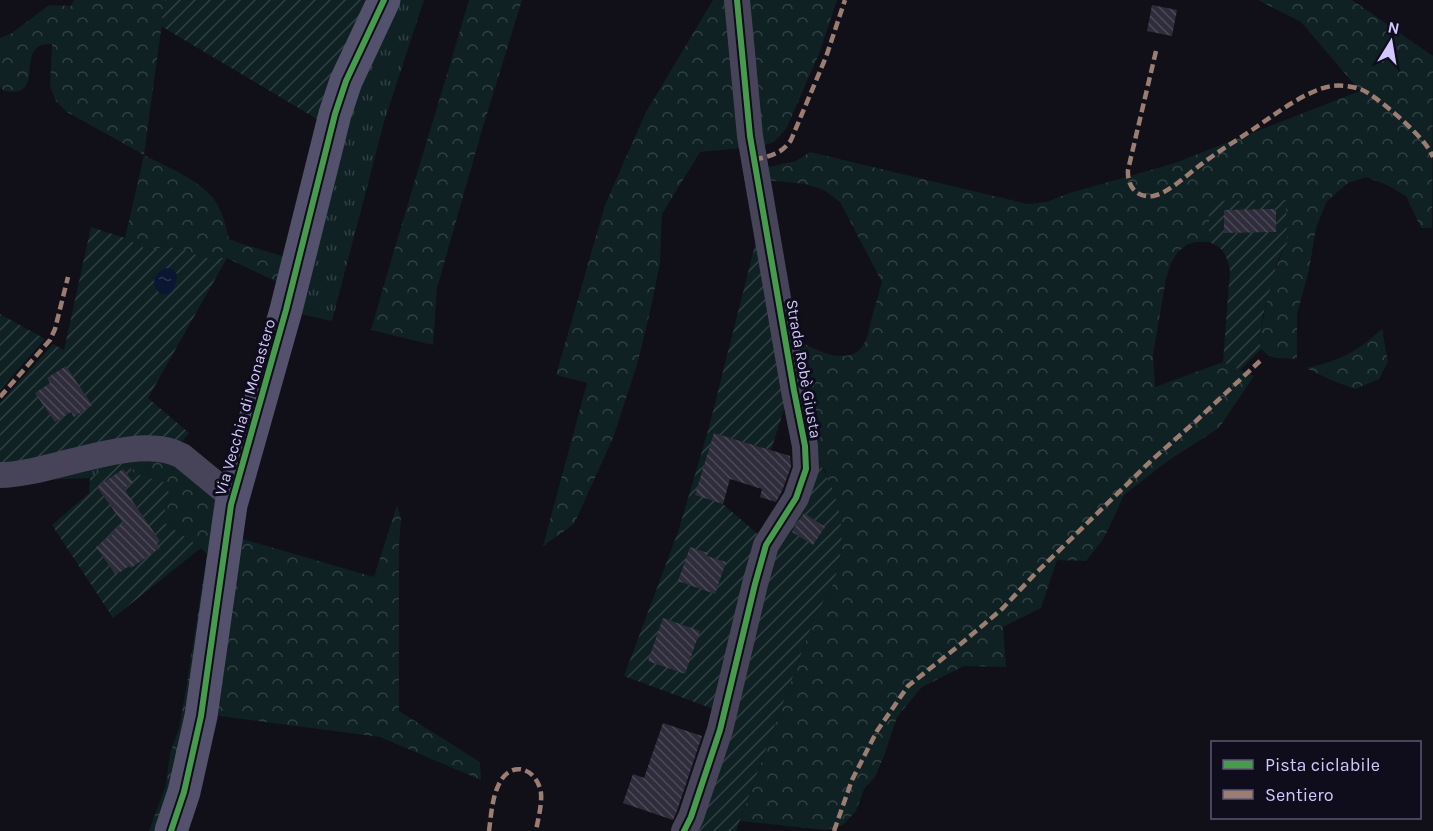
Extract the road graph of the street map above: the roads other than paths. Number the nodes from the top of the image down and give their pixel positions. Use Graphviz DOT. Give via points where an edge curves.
graph roads {
  1 [pos="384,0"];
  2 [pos="737,0"];
  3 [pos="0,475"];
  4 [pos="233,498"];
  5 [pos="171,831"];
  6 [pos="684,831"];
  1 -- 4 [label="street, Via Vecchia di Monastero" via="334,114 286,310"];
  2 -- 6 [label="street, Strada Robè Giusta" via="750,136 806,469 796,498 766,545 720,730"];
  3 -- 4 [label="street" via="120,451 162,450 185,458"];
  4 -- 5 [label="street, Via Vecchia di Monastero" via="201,716"];
}
